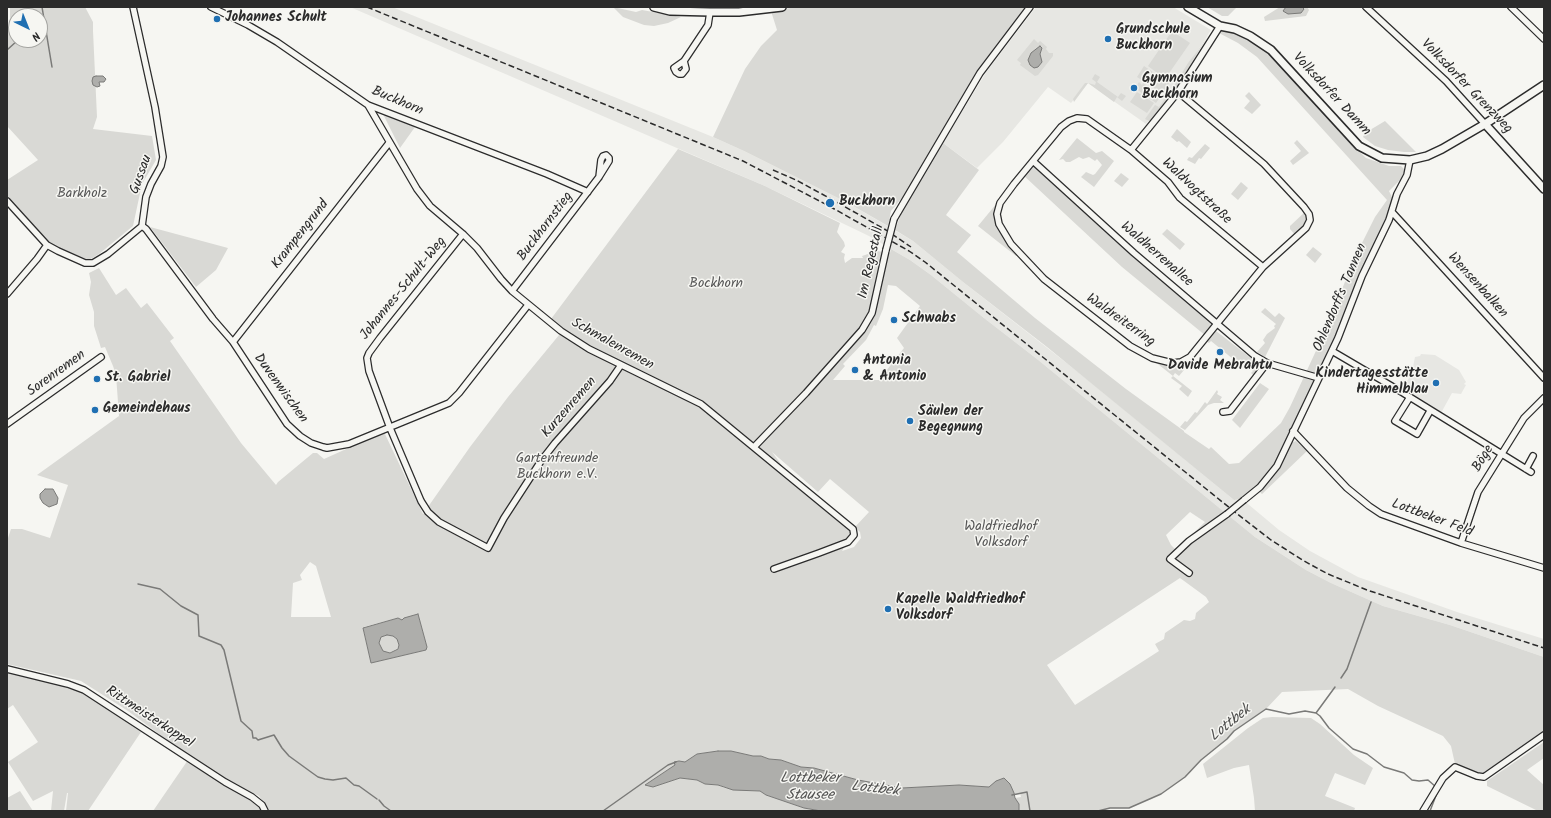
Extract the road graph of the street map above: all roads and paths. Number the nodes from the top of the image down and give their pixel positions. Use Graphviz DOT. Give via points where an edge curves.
graph roads {
  1 [pos="133,7"];
  2 [pos="211,7"];
  3 [pos="654,7"];
  4 [pos="782,7"];
  5 [pos="1030,7"];
  6 [pos="1188,7"];
  7 [pos="1366,7"];
  8 [pos="1511,7"];
  9 [pos="710,12"];
  10 [pos="1220,26"];
  11 [pos="1544,39"];
  12 [pos="684,61"];
  13 [pos="1544,85"];
  14 [pos="1178,92"];
  15 [pos="368,105"];
  16 [pos="1485,124"];
  17 [pos="389,143"];
  18 [pos="1131,150"];
  19 [pos="1410,160"];
  20 [pos="1033,161"];
  21 [pos="599,177"];
  22 [pos="1544,189"];
  23 [pos="588,192"];
  24 [pos="7,201"];
  25 [pos="1392,212"];
  26 [pos="142,226"];
  27 [pos="463,234"];
  28 [pos="47,245"];
  29 [pos="1263,267"];
  30 [pos="512,291"];
  31 [pos="7,294"];
  32 [pos="528,305"];
  33 [pos="1217,323"];
  34 [pos="233,342"];
  35 [pos="1332,351"];
  36 [pos="101,357"];
  37 [pos="1267,363"];
  38 [pos="621,365"];
  39 [pos="1319,378"];
  40 [pos="1544,378"];
  41 [pos="1410,397"];
  42 [pos="1544,398"];
  43 [pos="1430,411"];
  44 [pos="1223,412"];
  45 [pos="7,424"];
  46 [pos="390,428"];
  47 [pos="1294,431"];
  48 [pos="754,447"];
  49 [pos="1501,454"];
  50 [pos="1533,456"];
  51 [pos="1461,543"];
  52 [pos="1544,568"];
  53 [pos="774,569"];
  54 [pos="1189,573"];
  55 [pos="7,670"];
  56 [pos="1544,735"];
  57 [pos="265,811"];
  58 [pos="1423,811"];
  1 -- 26 [label="street, Gussau" via="163,157 146,198"];
  2 -- 15 [label="street, Buckhorn" via="277,42"];
  3 -- 9 [label="main road" via="670,11"];
  4 -- 9 [label="main road" via="739,12"];
  5 -- 48 [label="street, Im Regestall, bridge" via="980,73 894,220 872,313 862,330"];
  6 -- 10 [label="main road, Volksdorfer Damm"];
  7 -- 16 [label="street, Volksdorfer Grenzweg" via="1446,81"];
  8 -- 11 [label="street"];
  9 -- 12 [label="street" via="708,25"];
  10 -- 14 [label="street"];
  10 -- 19 [label="main road, Volksdorfer Damm" via="1235,29 1271,50 1359,146 1382,158"];
  13 -- 16 [label="main road, Volksdorfer Damm"];
  14 -- 18 [label="street"];
  14 -- 29 [label="street, Waldreiterring" via="1264,164 1309,214 1310,220 1306,228"];
  15 -- 17 [label="street, Schmalenremen"];
  15 -- 23 [label="street, Buckhorn"];
  16 -- 19 [label="main road, Volksdorfer Damm" via="1433,154"];
  16 -- 22 [label="main road, Volksdorfer Grenzweg"];
  17 -- 27 [label="street, Schmalenremen" via="430,206"];
  17 -- 34 [label="street, Krampengrund"];
  18 -- 20 [label="street, Waldreiterring" via="1092,122 1077,118 1065,124"];
  18 -- 29 [label="street, Waldvogtstraße" via="1168,182 1180,198"];
  19 -- 25 [label="street, Ohlendorffs Tannen" via="1407,175 1397,194"];
  20 -- 33 [label="street, Waldherrenallee" via="1128,248"];
  20 -- 33 [label="street, Waldreiterring" via="1000,203 997,214 1001,230 1018,253 1044,279 1119,338 1138,351 1166,363 1185,361"];
  21 -- 23 [label="street, Buckhornstieg"];
  23 -- 30 [label="street, Buckhornstieg"];
  24 -- 28 [label="street"];
  25 -- 35 [label="street, Ohlendorffs Tannen" via="1362,276"];
  25 -- 40 [label="street, Wensenbalken"];
  26 -- 28 [label="street" via="93,263 85,263"];
  26 -- 34 [label="street, Duvenwischen"];
  27 -- 30 [label="street, Schmalenremen"];
  27 -- 46 [label="street, Johannes-Schult-Weg" via="369,353 367,364"];
  28 -- 31 [label="street"];
  29 -- 33 [label="street, Waldreiterring"];
  30 -- 32 [label="street, Schmalenremen"];
  32 -- 38 [label="street, Schmalenremen" via="562,331"];
  32 -- 46 [label="street, Duvenwischen" via="449,403"];
  33 -- 37 [label="street, Waldherrenallee" via="1255,356"];
  34 -- 46 [label="street, Duvenwischen" via="288,424 310,443 327,448 338,447"];
  35 -- 39 [label="street, Ohlendorffs Tannen"];
  35 -- 41 [label="street"];
  36 -- 45 [label="street, Sorenremen"];
  37 -- 39 [label="street, Waldherrenallee"];
  37 -- 44 [label="street" via="1230,411"];
  38 -- 46 [label="street, Kurzenremen" via="541,461 488,548 452,530 428,512"];
  38 -- 48 [label="street, Schmalenremen" via="701,404"];
  39 -- 47 [label="street, Ohlendorffs Tannen"];
  41 -- 43 [label="street"];
  41 -- 43 [label="street" via="1395,421 1417,434"];
  42 -- 49 [label="street, Böge" via="1524,418"];
  43 -- 49 [label="street"];
  47 -- 51 [label="street, Lottbeker Feld" via="1347,488 1369,506 1394,520"];
  47 -- 54 [label="street, Ohlendorffs Tannen, bridge" via="1277,466 1260,487 1189,541 1170,559"];
  48 -- 53 [label="street, Schmalenremen" via="853,530 854,535 848,542"];
  49 -- 50 [label="street" via="1528,470"];
  49 -- 51 [label="street, Böge" via="1478,492"];
  51 -- 52 [label="street, Lottbeker Feld"];
  55 -- 57 [label="street, Rittmeisterkoppel" via="84,690 252,797"];
  56 -- 58 [label="street" via="1484,777 1455,767 1446,774"];
}
